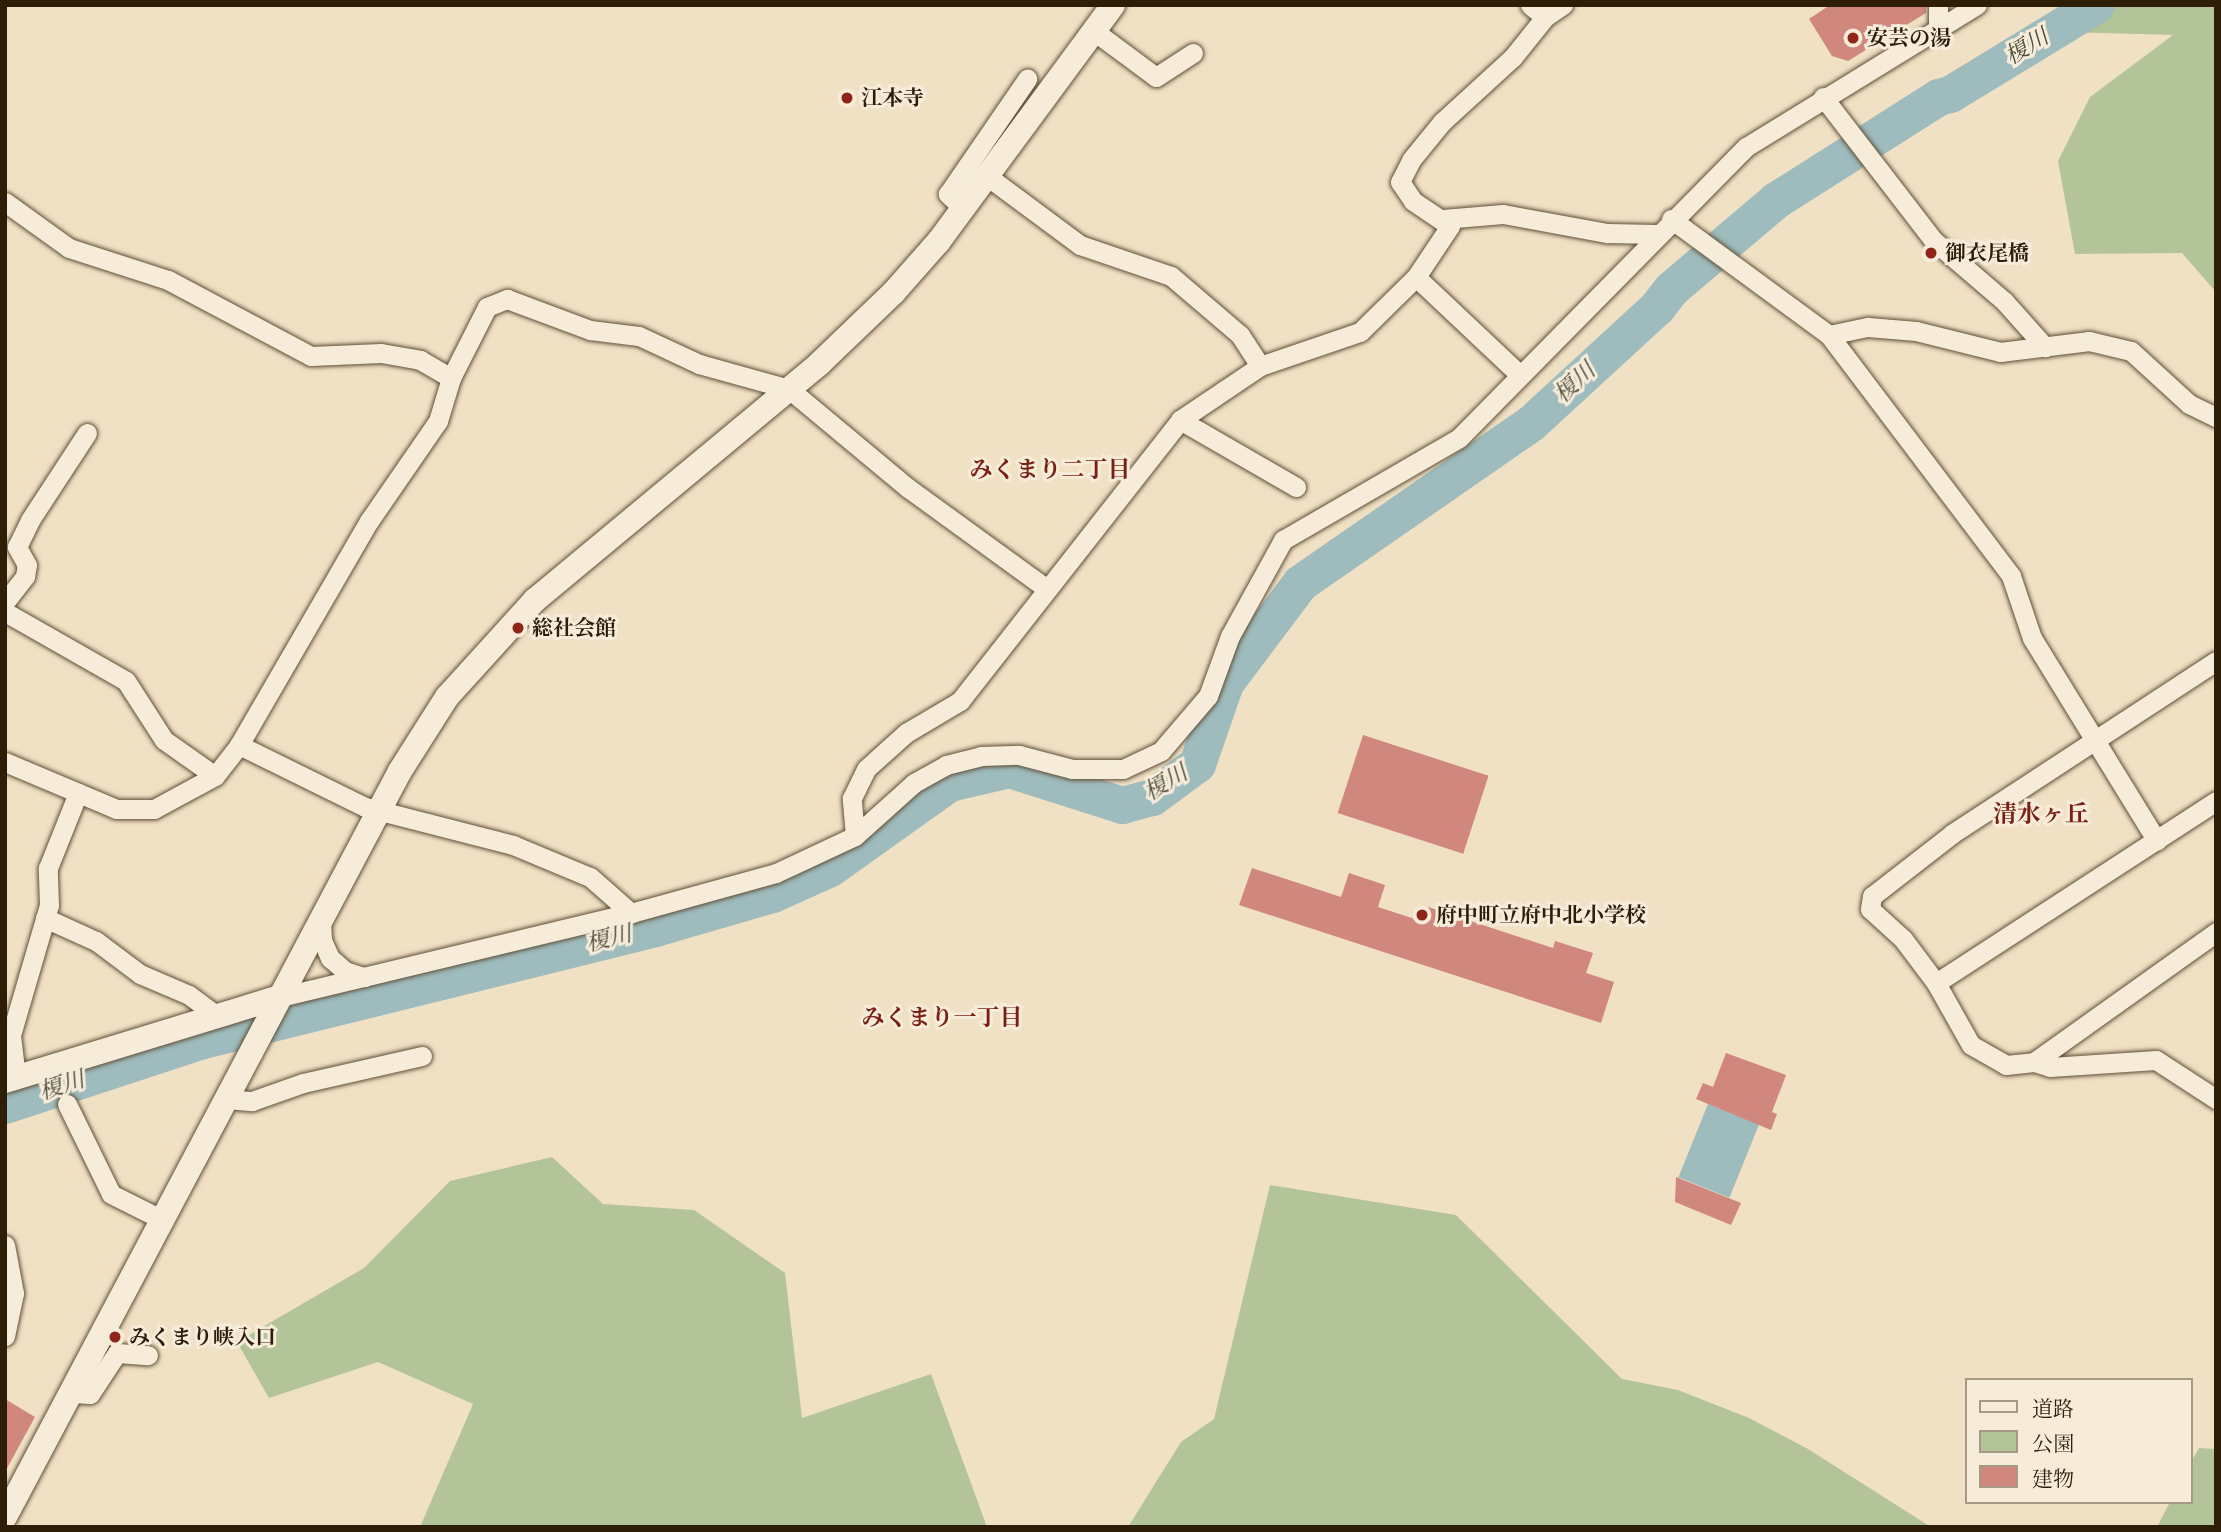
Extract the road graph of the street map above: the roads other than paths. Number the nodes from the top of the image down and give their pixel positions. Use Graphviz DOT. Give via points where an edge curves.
graph roads {
  1 [pos="1113,5"];
  2 [pos="1563,5"];
  3 [pos="1938,5"];
  4 [pos="1977,5"];
  5 [pos="1537,11"];
  6 [pos="1094,31"];
  7 [pos="1938,31"];
  8 [pos="1193,53"];
  9 [pos="1027,79"];
  10 [pos="1823,97"];
  11 [pos="987,176"];
  12 [pos="5,202"];
  13 [pos="963,208"];
  14 [pos="1443,219"];
  15 [pos="1671,219"];
  16 [pos="1656,234"];
  17 [pos="1416,277"];
  18 [pos="1829,335"];
  19 [pos="2045,347"];
  20 [pos="1260,366"];
  21 [pos="1519,374"];
  22 [pos="451,378"];
  23 [pos="789,389"];
  24 [pos="2216,417"];
  25 [pos="1180,420"];
  26 [pos="88,433"];
  27 [pos="1296,487"];
  28 [pos="1047,589"];
  29 [pos="5,602"];
  30 [pos="5,612"];
  31 [pos="2216,662"];
  32 [pos="2096,743"];
  33 [pos="239,746"];
  34 [pos="5,762"];
  35 [pos="215,776"];
  36 [pos="78,793"];
  37 [pos="2216,801"];
  38 [pos="380,810"];
  39 [pos="855,836"];
  40 [pos="2157,841"];
  41 [pos="631,913"];
  42 [pos="45,918"];
  43 [pos="321,920"];
  44 [pos="2211,943"];
  45 [pos="364,977"];
  46 [pos="1936,983"];
  47 [pos="277,1003"];
  48 [pos="216,1015"];
  49 [pos="422,1056"];
  50 [pos="2034,1062"];
  51 [pos="11,1079"];
  52 [pos="227,1098"];
  53 [pos="2216,1099"];
  54 [pos="67,1104"];
  55 [pos="163,1220"];
  56 [pos="5,1245"];
  57 [pos="5,1336"];
  58 [pos="148,1355"];
  59 [pos="72,1393"];
  60 [pos="5,1517"];
  1 -- 6 [label="street"];
  2 -- 5 [label="street"];
  3 -- 7 [label="street"];
  4 -- 7 [label="street"];
  5 -- 14 [label="street" via="1487,84 1442,122 1400,182 1413,201"];
  6 -- 8 [label="street" via="1156,77"];
  6 -- 11 [label="street"];
  7 -- 10 [label="street"];
  9 -- 13 [label="street" via="951,187 948,194"];
  10 -- 15 [label="street" via="1746,147"];
  10 -- 19 [label="street" via="1934,241 2004,301"];
  11 -- 13 [label="street"];
  11 -- 20 [label="street" via="1080,245 1171,276 1240,335"];
  12 -- 22 [label="street" via="69,248 168,281 311,356 381,353 420,360"];
  13 -- 23 [label="street" via="894,292"];
  14 -- 16 [label="street" via="1503,214 1607,233"];
  14 -- 17 [label="street" via="1450,226 1448,234"];
  15 -- 16 [label="street"];
  15 -- 18 [label="street"];
  16 -- 21 [label="street"];
  17 -- 20 [label="street" via="1360,332"];
  17 -- 21 [label="street"];
  18 -- 19 [label="street" via="1868,327 1916,331 2000,352"];
  18 -- 32 [label="street" via="2011,576 2032,638"];
  19 -- 24 [label="street" via="2089,341 2131,351 2189,404"];
  20 -- 25 [label="street"];
  21 -- 39 [label="street" via="1458,438 1283,540 1230,636 1208,696 1161,751 1123,769 1072,769 1019,755 981,756 946,765 914,783"];
  22 -- 23 [label="street" via="486,307 507,299 590,330 639,337 699,364"];
  22 -- 33 [label="street" via="438,421 369,521"];
  23 -- 28 [label="street" via="908,488"];
  23 -- 38 [label="street" via="503,631 434,715"];
  25 -- 27 [label="street"];
  25 -- 28 [label="street"];
  26 -- 29 [label="street" via="30,520 17,547 27,565 25,576"];
  28 -- 39 [label="street" via="960,701 906,733 866,769 852,798"];
  30 -- 35 [label="street" via="126,681 164,740"];
  31 -- 32 [label="street"];
  32 -- 40 [label="street"];
  32 -- 46 [label="street" via="1952,835 1872,895 1870,909 1903,939"];
  33 -- 35 [label="street"];
  33 -- 38 [label="street"];
  34 -- 36 [label="street"];
  35 -- 36 [label="street" via="154,808 116,809"];
  36 -- 42 [label="street" via="48,868"];
  37 -- 40 [label="street"];
  38 -- 41 [label="street" via="513,845 590,877"];
  38 -- 43 [label="street"];
  39 -- 41 [label="street" via="776,873"];
  40 -- 46 [label="street"];
  41 -- 45 [label="street"];
  42 -- 48 [label="street" via="96,941 140,974 189,995"];
  42 -- 51 [label="street" via="11,1035"];
  43 -- 45 [label="street" via="322,940 330,958 345,971"];
  43 -- 47 [label="street"];
  44 -- 50 [label="street"];
  45 -- 47 [label="street"];
  46 -- 50 [label="street" via="1971,1045 2006,1065"];
  47 -- 48 [label="street"];
  47 -- 52 [label="street"];
  48 -- 51 [label="street"];
  49 -- 52 [label="street" via="303,1083 253,1101"];
  50 -- 53 [label="street" via="2050,1067 2156,1060"];
  52 -- 55 [label="street"];
  54 -- 55 [label="street" via="111,1194"];
  55 -- 59 [label="street"];
  56 -- 57 [label="street" via="14,1293"];
  58 -- 59 [label="street" via="117,1353 90,1394"];
  59 -- 60 [label="street"];
}
